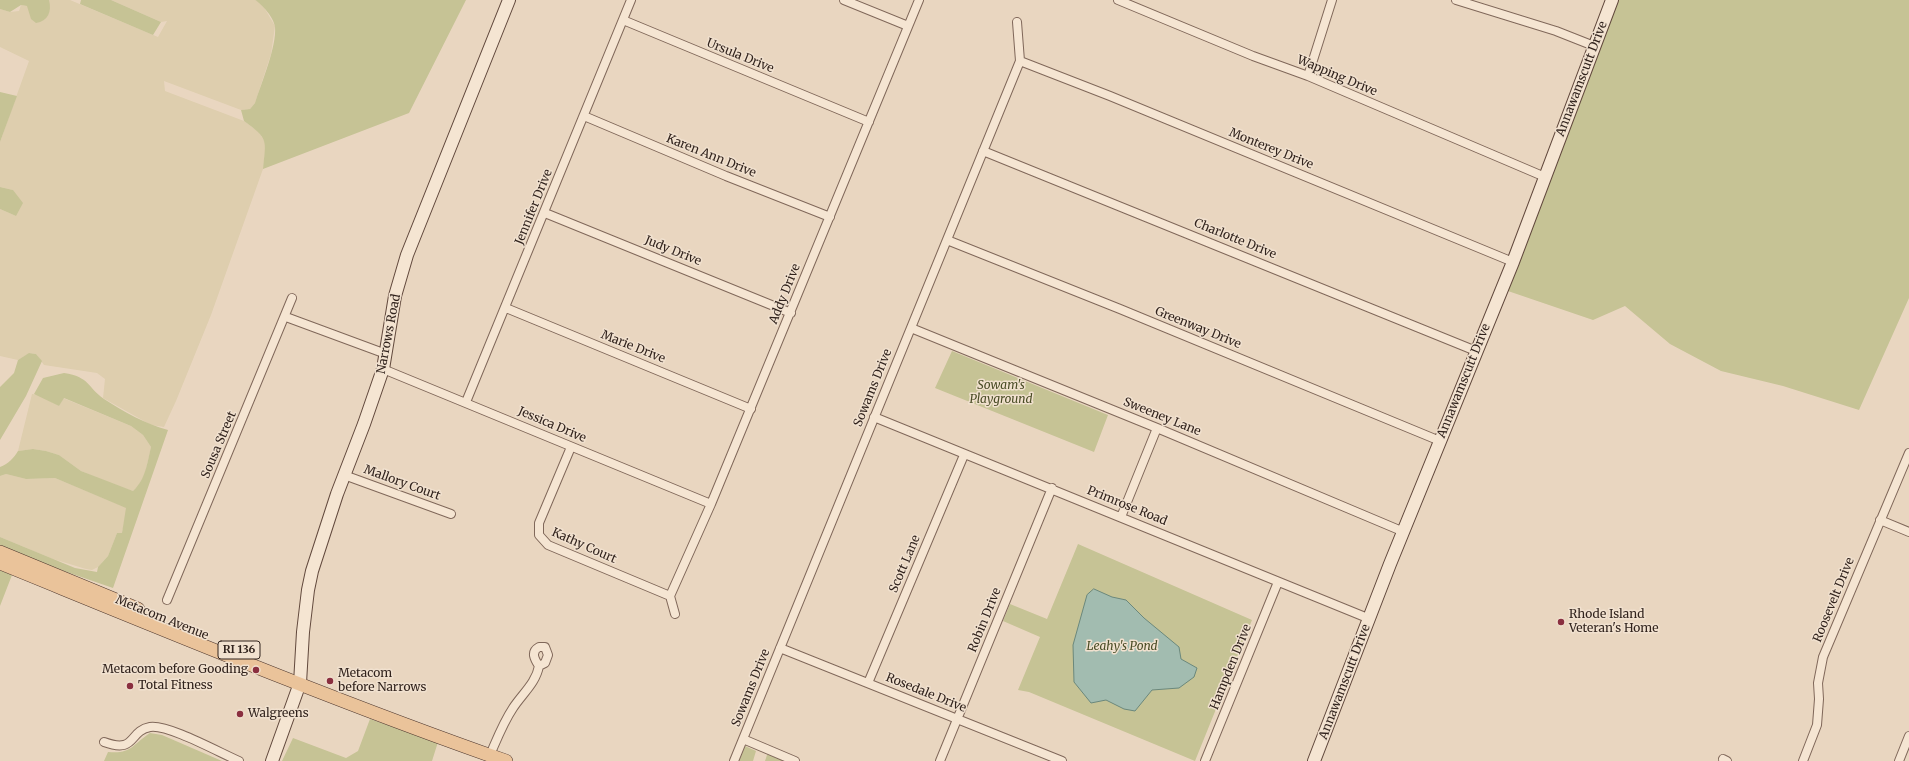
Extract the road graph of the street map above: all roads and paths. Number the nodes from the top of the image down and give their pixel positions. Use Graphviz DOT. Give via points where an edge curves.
graph roads {
  1 [pos="509,0"];
  2 [pos="631,0"];
  3 [pos="844,0"];
  4 [pos="919,0"];
  5 [pos="1118,0"];
  6 [pos="1332,0"];
  7 [pos="1456,0"];
  8 [pos="1612,0"];
  9 [pos="623,20"];
  10 [pos="1017,22"];
  11 [pos="908,26"];
  12 [pos="1594,46"];
  13 [pos="1020,61"];
  14 [pos="1308,76"];
  15 [pos="584,116"];
  16 [pos="869,122"];
  17 [pos="983,151"];
  18 [pos="1545,177"];
  19 [pos="545,213"];
  20 [pos="830,216"];
  21 [pos="947,240"];
  22 [pos="1513,262"];
  23 [pos="292,298"];
  24 [pos="506,308"];
  25 [pos="791,313"];
  26 [pos="286,317"];
  27 [pos="911,328"];
  28 [pos="1476,351"];
  29 [pos="386,354"];
  30 [pos="383,369"];
  31 [pos="466,402"];
  32 [pos="751,409"];
  33 [pos="874,417"];
  34 [pos="1157,428"];
  35 [pos="1440,441"];
  36 [pos="571,447"];
  37 [pos="1909,453"];
  38 [pos="964,455"];
  39 [pos="344,474"];
  40 [pos="1052,488"];
  41 [pos="711,504"];
  42 [pos="451,514"];
  43 [pos="1121,517"];
  44 [pos="1880,520"];
  45 [pos="1404,532"];
  46 [pos="1909,532"];
  47 [pos="0,552"];
  48 [pos="0,563"];
  49 [pos="1278,582"];
  50 [pos="670,596"];
  51 [pos="167,600"];
  52 [pos="675,614"];
  53 [pos="1370,619"];
  54 [pos="780,648"];
  55 [pos="539,666"];
  56 [pos="300,680"];
  57 [pos="868,683"];
  58 [pos="957,719"];
  59 [pos="1909,736"];
  60 [pos="743,739"];
  61 [pos="104,742"];
  62 [pos="484,753"];
  63 [pos="239,761"];
  64 [pos="272,761"];
  65 [pos="506,761"];
  66 [pos="734,761"];
  67 [pos="795,761"];
  68 [pos="940,761"];
  69 [pos="1062,761"];
  70 [pos="1205,761"];
  71 [pos="1314,761"];
  72 [pos="1803,761"];
  73 [pos="1899,761"];
  1 -- 29 [label="street, Narrows Road" via="407,255 397,289"];
  2 -- 9 [label="street"];
  3 -- 11 [label="street"];
  4 -- 11 [label="street, Addy Drive"];
  5 -- 14 [label="street, Wapping Drive"];
  6 -- 14 [label="street"];
  7 -- 12 [label="street"];
  8 -- 12 [label="street, Annawamscutt Drive"];
  9 -- 15 [label="street, Jennifer Drive"];
  9 -- 16 [label="street, Ursula Drive"];
  10 -- 13 [label="street, Sowams Drive"];
  11 -- 16 [label="street, Addy Drive"];
  12 -- 18 [label="street, Annawamscutt Drive"];
  13 -- 17 [label="street, Sowams Drive"];
  13 -- 22 [label="street, Monterey Drive" via="1132,104"];
  14 -- 18 [label="street, Wapping Drive"];
  15 -- 19 [label="street, Jennifer Drive"];
  15 -- 20 [label="street, Karen Ann Drive" via="726,176"];
  16 -- 20 [label="street, Addy Drive"];
  17 -- 21 [label="street, Sowams Drive"];
  17 -- 28 [label="street, Charlotte Drive"];
  18 -- 22 [label="street, Annawamscutt Drive"];
  19 -- 24 [label="street, Jennifer Drive"];
  19 -- 25 [label="street, Judy Drive"];
  20 -- 25 [label="street, Addy Drive"];
  21 -- 27 [label="street, Sowams Drive"];
  21 -- 35 [label="street, Greenway Drive"];
  22 -- 28 [label="street, Annawamscutt Drive"];
  23 -- 26 [label="street, Sousa Street"];
  24 -- 31 [label="street, Jennifer Drive"];
  24 -- 32 [label="street, Marie Drive"];
  25 -- 32 [label="street, Addy Drive"];
  26 -- 29 [label="street"];
  26 -- 51 [label="street, Sousa Street"];
  27 -- 33 [label="street, Sowams Drive"];
  27 -- 34 [label="street, Sweeney Lane"];
  28 -- 35 [label="street, Annawamscutt Drive"];
  29 -- 30 [label="street, Narrows Road"];
  30 -- 31 [label="street, Jessica Drive"];
  30 -- 39 [label="street, Narrows Road"];
  31 -- 36 [label="street, Jessica Drive"];
  32 -- 41 [label="street, Addy Drive"];
  33 -- 38 [label="street, Primrose Road"];
  33 -- 54 [label="street, Sowams Drive"];
  34 -- 43 [label="street"];
  34 -- 45 [label="street, Sweeney Lane"];
  35 -- 45 [label="street, Annawamscutt Drive"];
  36 -- 41 [label="street, Jessica Drive"];
  36 -- 50 [label="street, Kathy Court" via="540,523 539,535 548,545"];
  37 -- 44 [label="street, Roosevelt Drive"];
  38 -- 40 [label="street, Primrose Road"];
  38 -- 57 [label="street, Scott Lane"];
  39 -- 42 [label="street, Mallory Court"];
  39 -- 56 [label="street, Narrows Road" via="309,583"];
  40 -- 43 [label="street, Primrose Road"];
  40 -- 58 [label="street, Robin Drive"];
  41 -- 50 [label="street, Addy Drive"];
  43 -- 49 [label="street, Primrose Road"];
  44 -- 46 [label="street"];
  44 -- 72 [label="street, Roosevelt Drive" via="1823,657 1818,677 1817,725"];
  45 -- 53 [label="street, Annawamscutt Drive"];
  47 -- 56 [label="main road, Metacom Avenue / RI 136" via="205,635"];
  48 -- 56 [label="main road, Metacom Avenue / RI 136"];
  49 -- 53 [label="street, Primrose Road"];
  49 -- 70 [label="street, Hampden Drive"];
  50 -- 52 [label="street"];
  53 -- 71 [label="street, Annawamscutt Drive"];
  54 -- 57 [label="street, Rosedale Drive"];
  54 -- 60 [label="street, Sowams Drive"];
  55 -- 62 [label="street" via="538,674"];
  56 -- 62 [label="main road, Metacom Avenue / RI 136" via="364,701"];
  56 -- 64 [label="street, Narrows Road"];
  57 -- 58 [label="street, Rosedale Drive"];
  58 -- 68 [label="street, Robin Drive"];
  58 -- 69 [label="street, Rosedale Drive"];
  59 -- 73 [label="street"];
  60 -- 66 [label="street, Sowams Drive"];
  60 -- 67 [label="street"];
  61 -- 63 [label="street" via="122,746 146,728 159,727"];
  62 -- 65 [label="main road, Metacom Avenue / RI 136"];
}
